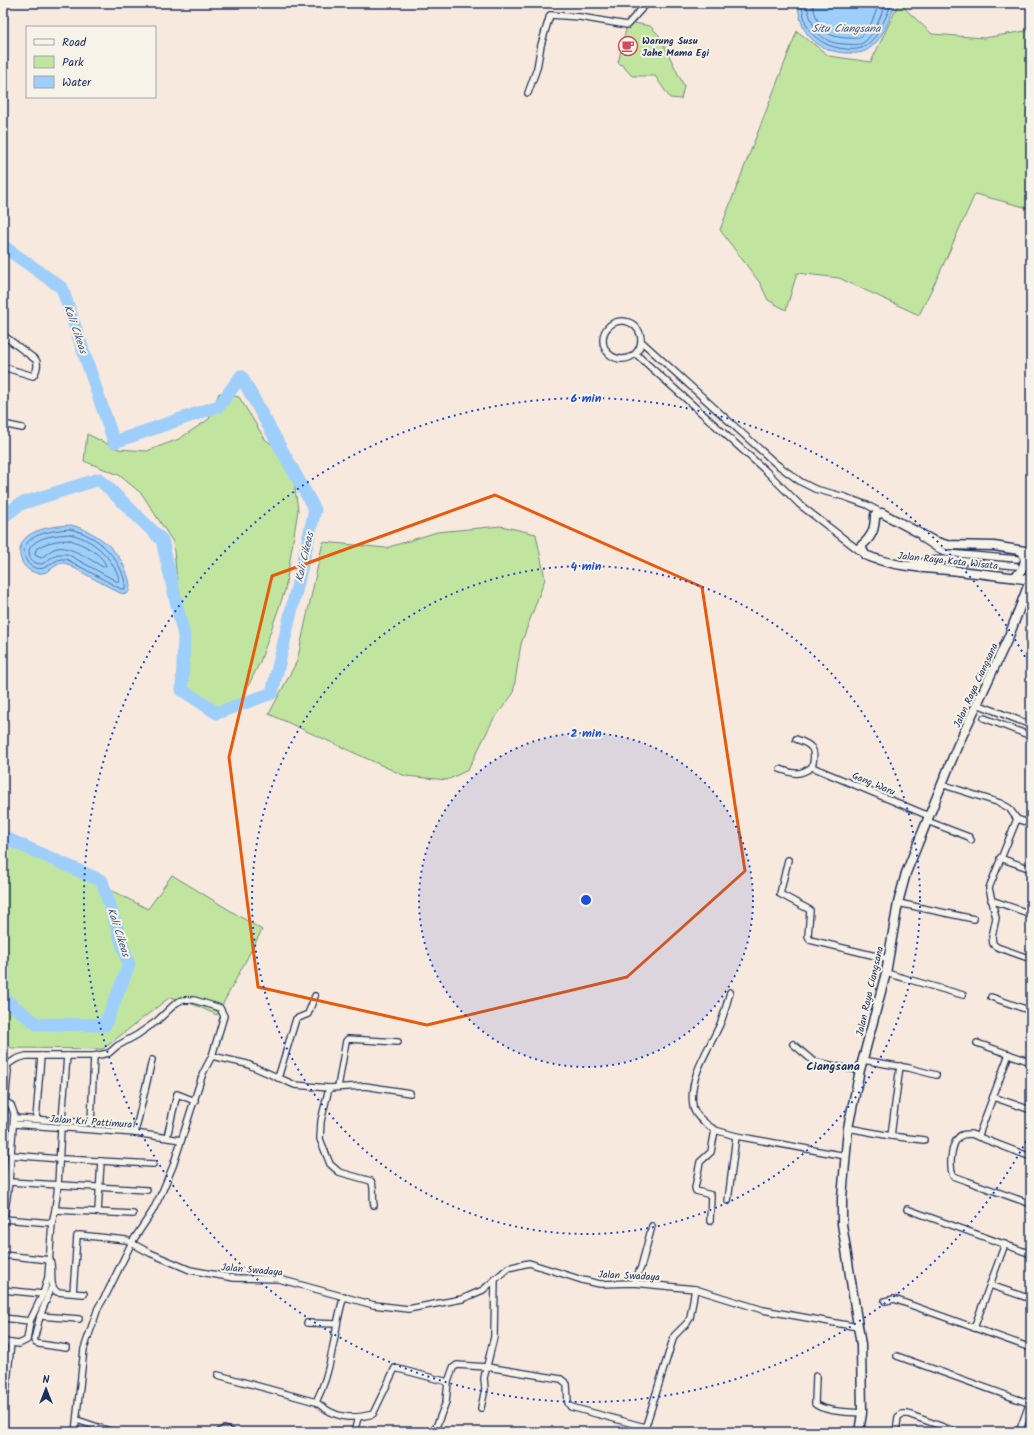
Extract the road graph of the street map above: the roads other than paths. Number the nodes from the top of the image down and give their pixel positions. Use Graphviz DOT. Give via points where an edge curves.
graph roads {
  1 [pos="647,3"];
  2 [pos="528,93"];
  3 [pos="3,335"];
  4 [pos="642,342"];
  5 [pos="636,354"];
  6 [pos="3,368"];
  7 [pos="3,424"];
  8 [pos="22,428"];
  9 [pos="878,514"];
  10 [pos="897,521"];
  11 [pos="851,545"];
  12 [pos="861,546"];
  13 [pos="1022,550"];
  14 [pos="1031,552"];
  15 [pos="865,555"];
  16 [pos="1017,558"];
  17 [pos="902,566"];
  18 [pos="1016,566"];
  19 [pos="1014,578"];
  20 [pos="1031,579"];
  21 [pos="977,704"];
  22 [pos="984,718"];
  23 [pos="1031,725"];
  24 [pos="1031,736"];
  25 [pos="796,738"];
  26 [pos="812,767"];
  27 [pos="780,769"];
  28 [pos="948,786"];
  29 [pos="928,818"];
  30 [pos="1017,819"];
  31 [pos="1031,824"];
  32 [pos="971,840"];
  33 [pos="1000,858"];
  34 [pos="788,860"];
  35 [pos="1031,869"];
  36 [pos="991,900"];
  37 [pos="898,903"];
  38 [pos="1031,914"];
  39 [pos="974,919"];
  40 [pos="888,959"];
  41 [pos="1031,959"];
  42 [pos="886,972"];
  43 [pos="730,992"];
  44 [pos="963,995"];
  45 [pos="315,996"];
  46 [pos="991,997"];
  47 [pos="1031,1011"];
  48 [pos="398,1042"];
  49 [pos="977,1043"];
  50 [pos="793,1044"];
  51 [pos="1009,1054"];
  52 [pos="41,1056"];
  53 [pos="67,1056"];
  54 [pos="94,1056"];
  55 [pos="212,1056"];
  56 [pos="152,1060"];
  57 [pos="863,1060"];
  58 [pos="1031,1062"];
  59 [pos="5,1063"];
  60 [pos="900,1066"];
  61 [pos="860,1070"];
  62 [pos="936,1075"];
  63 [pos="278,1078"];
  64 [pos="338,1087"];
  65 [pos="329,1088"];
  66 [pos="410,1093"];
  67 [pos="993,1097"];
  68 [pos="195,1101"];
  69 [pos="6,1102"];
  70 [pos="1031,1110"];
  71 [pos="14,1118"];
  72 [pos="36,1119"];
  73 [pos="62,1121"];
  74 [pos="14,1124"];
  75 [pos="3,1127"];
  76 [pos="62,1128"];
  77 [pos="848,1128"];
  78 [pos="715,1130"];
  79 [pos="135,1133"];
  80 [pos="736,1136"];
  81 [pos="891,1136"];
  82 [pos="167,1137"];
  83 [pos="978,1137"];
  84 [pos="181,1140"];
  85 [pos="924,1140"];
  86 [pos="11,1155"];
  87 [pos="846,1156"];
  88 [pos="1031,1157"];
  89 [pos="62,1159"];
  90 [pos="101,1162"];
  91 [pos="153,1164"];
  92 [pos="9,1182"];
  93 [pos="58,1185"];
  94 [pos="99,1188"];
  95 [pos="147,1190"];
  96 [pos="728,1200"];
  97 [pos="1031,1204"];
  98 [pos="374,1205"];
  99 [pos="908,1209"];
  100 [pos="55,1210"];
  101 [pos="98,1212"];
  102 [pos="133,1214"];
  103 [pos="4,1219"];
  104 [pos="710,1220"];
  105 [pos="52,1223"];
  106 [pos="3,1226"];
  107 [pos="652,1226"];
  108 [pos="132,1242"];
  109 [pos="1005,1244"];
  110 [pos="1031,1254"];
  111 [pos="3,1255"];
  112 [pos="50,1260"];
  113 [pos="495,1278"];
  114 [pos="634,1283"];
  115 [pos="990,1285"];
  116 [pos="52,1286"];
  117 [pos="695,1289"];
  118 [pos="3,1290"];
  119 [pos="73,1293"];
  120 [pos="43,1294"];
  121 [pos="84,1294"];
  122 [pos="344,1296"];
  123 [pos="1031,1300"];
  124 [pos="885,1301"];
  125 [pos="40,1316"];
  126 [pos="3,1318"];
  127 [pos="79,1319"];
  128 [pos="30,1321"];
  129 [pos="307,1324"];
  130 [pos="337,1324"];
  131 [pos="858,1327"];
  132 [pos="974,1328"];
  133 [pos="3,1342"];
  134 [pos="11,1343"];
  135 [pos="66,1348"];
  136 [pos="1031,1348"];
  137 [pos="897,1356"];
  138 [pos="487,1367"];
  139 [pos="218,1375"];
  140 [pos="816,1376"];
  141 [pos="448,1382"];
  142 [pos="6,1393"];
  143 [pos="316,1402"];
  144 [pos="1031,1402"];
  145 [pos="481,1408"];
  146 [pos="862,1413"];
  147 [pos="358,1418"];
  148 [pos="77,1420"];
  149 [pos="645,1430"];
  150 [pos="75,1432"];
  151 [pos="113,1432"];
  152 [pos="219,1432"];
  153 [pos="232,1432"];
  154 [pos="354,1432"];
  155 [pos="434,1432"];
  156 [pos="860,1432"];
  157 [pos="896,1432"];
  158 [pos="957,1432"];
  159 [pos="1019,1432"];
  1 -- 2 [label="street" via="627,25 550,15"];
  3 -- 6 [label="street" via="38,364 33,376"];
  4 -- 5 [label="street"];
  4 -- 5 [label="street" via="641,333 629,322 612,323 604,334 604,348 615,358 622,360"];
  4 -- 9 [label="street" via="775,463 801,482 815,489 868,505"];
  5 -- 11 [label="street" via="799,504"];
  7 -- 8 [label="street"];
  9 -- 10 [label="main road, Jalan Raya Kota Wisata"];
  9 -- 12 [label="main road" via="875,527 868,540"];
  10 -- 13 [label="main road, Jalan Raya Kota Wisata" via="934,541 948,545 994,546"];
  10 -- 16 [label="street" via="947,553"];
  11 -- 12 [label="street"];
  11 -- 15 [label="street"];
  12 -- 15 [label="main road"];
  13 -- 14 [label="main road, Jalan Raya Kota Wisata"];
  13 -- 19 [label="main road" via="1025,558 1023,569"];
  15 -- 17 [label="main road, Jalan Raya Kota Wisata" via="881,562"];
  17 -- 18 [label="street" via="944,559"];
  17 -- 19 [label="main road, Jalan Raya Kota Wisata"];
  19 -- 20 [label="main road, Jalan Raya Kota Wisata"];
  20 -- 21 [label="main road, Jalan Raya Ciangsana" via="1009,636"];
  21 -- 23 [label="street"];
  21 -- 29 [label="main road, Jalan Raya Ciangsana"];
  22 -- 24 [label="street"];
  25 -- 26 [label="street" via="810,744 814,750"];
  26 -- 27 [label="street" via="799,774"];
  26 -- 29 [label="street, Gang Waru"];
  28 -- 30 [label="street" via="1004,805"];
  29 -- 32 [label="street, Gang Waru"];
  29 -- 37 [label="main road, Jalan Raya Ciangsana" via="906,873"];
  30 -- 31 [label="street"];
  30 -- 33 [label="street"];
  33 -- 35 [label="street"];
  33 -- 36 [label="street" via="990,888"];
  34 -- 40 [label="street" via="780,894 810,910 810,940"];
  36 -- 38 [label="street"];
  36 -- 41 [label="street" via="996,918 993,944"];
  37 -- 39 [label="street"];
  37 -- 40 [label="main road, Jalan Raya Ciangsana"];
  40 -- 42 [label="main road, Jalan Raya Ciangsana"];
  42 -- 44 [label="street"];
  42 -- 57 [label="main road, Jalan Raya Ciangsana"];
  43 -- 78 [label="street" via="721,1021 700,1065 693,1087 692,1107 704,1123"];
  45 -- 63 [label="street" via="308,1014 296,1018"];
  46 -- 47 [label="street"];
  48 -- 64 [label="street" via="348,1039"];
  49 -- 51 [label="street"];
  50 -- 61 [label="street" via="813,1061"];
  51 -- 58 [label="street"];
  51 -- 67 [label="street"];
  52 -- 53 [label="street"];
  52 -- 59 [label="street" via="26,1056"];
  52 -- 72 [label="street"];
  53 -- 54 [label="street"];
  53 -- 73 [label="street"];
  54 -- 55 [label="street" via="109,1053 157,1021 176,1003 188,999 220,1008 223,1012"];
  54 -- 73 [label="street" via="91,1123"];
  55 -- 63 [label="street" via="247,1064"];
  55 -- 68 [label="street" via="203,1073"];
  56 -- 79 [label="street"];
  57 -- 60 [label="street"];
  57 -- 61 [label="main road, Jalan Raya Ciangsana"];
  59 -- 69 [label="street" via="8,1071"];
  60 -- 62 [label="street"];
  60 -- 81 [label="street"];
  61 -- 77 [label="main road, Jalan Raya Ciangsana"];
  63 -- 65 [label="street" via="295,1085"];
  64 -- 65 [label="street"];
  64 -- 66 [label="street" via="365,1086"];
  65 -- 98 [label="street" via="320,1139 330,1164 339,1172 371,1181"];
  67 -- 70 [label="street"];
  67 -- 83 [label="street"];
  68 -- 82 [label="street" via="177,1094"];
  68 -- 84 [label="street"];
  69 -- 71 [label="street" via="14,1110"];
  69 -- 75 [label="street"];
  71 -- 72 [label="street"];
  71 -- 74 [label="street"];
  72 -- 73 [label="street"];
  74 -- 76 [label="street, Jalan Kri Pattimura"];
  74 -- 86 [label="street"];
  76 -- 79 [label="street, Jalan Kri Pattimura"];
  76 -- 89 [label="street"];
  77 -- 81 [label="street"];
  77 -- 87 [label="main road, Jalan Raya Ciangsana"];
  78 -- 80 [label="street"];
  78 -- 104 [label="street" via="711,1152 700,1162 695,1188 696,1191 711,1195"];
  79 -- 82 [label="street, Jalan Kri Pattimura"];
  80 -- 87 [label="street"];
  80 -- 96 [label="street"];
  81 -- 85 [label="street"];
  82 -- 84 [label="street, Jalan Kri Pattimura"];
  83 -- 88 [label="street"];
  83 -- 97 [label="street" via="971,1134 959,1137 952,1152 953,1176"];
  84 -- 108 [label="street" via="162,1192"];
  86 -- 89 [label="street"];
  86 -- 92 [label="street"];
  87 -- 131 [label="main road, Jalan Raya Ciangsana" via="842,1224"];
  89 -- 90 [label="street"];
  89 -- 93 [label="street"];
  90 -- 91 [label="street"];
  90 -- 94 [label="street"];
  92 -- 93 [label="street"];
  92 -- 103 [label="street"];
  93 -- 94 [label="street"];
  93 -- 100 [label="street"];
  94 -- 95 [label="street"];
  94 -- 101 [label="street"];
  99 -- 109 [label="street"];
  100 -- 101 [label="street"];
  100 -- 105 [label="street"];
  101 -- 102 [label="street"];
  103 -- 105 [label="street"];
  103 -- 106 [label="street"];
  105 -- 112 [label="street"];
  107 -- 114 [label="street"];
  108 -- 119 [label="street" via="77,1236"];
  108 -- 122 [label="street, Jalan Swadaya" via="150,1253 190,1270 234,1278 279,1279"];
  108 -- 148 [label="street" via="108,1293 98,1308 84,1349"];
  109 -- 110 [label="street"];
  109 -- 115 [label="street"];
  111 -- 112 [label="street"];
  112 -- 116 [label="street"];
  112 -- 120 [label="street"];
  113 -- 114 [label="street, Jalan Swadaya" via="508,1268 529,1263 600,1284"];
  113 -- 122 [label="street, Jalan Swadaya" via="483,1290 462,1299 408,1309 374,1305"];
  113 -- 138 [label="street" via="494,1337"];
  114 -- 117 [label="street, Jalan Swadaya"];
  115 -- 123 [label="street"];
  115 -- 132 [label="street"];
  116 -- 119 [label="street" via="57,1292"];
  116 -- 125 [label="street"];
  117 -- 131 [label="street, Jalan Swadaya" via="763,1310"];
  117 -- 149 [label="street" via="690,1318 674,1336"];
  118 -- 120 [label="street"];
  119 -- 121 [label="street"];
  120 -- 128 [label="street"];
  122 -- 130 [label="street"];
  124 -- 132 [label="street" via="894,1299"];
  125 -- 127 [label="street"];
  125 -- 135 [label="street" via="34,1337 36,1343"];
  126 -- 128 [label="street"];
  128 -- 134 [label="street" via="27,1340 19,1344"];
  129 -- 130 [label="street"];
  130 -- 143 [label="street" via="327,1373"];
  131 -- 146 [label="main road, Jalan Raya Ciangsana" via="861,1345"];
  132 -- 136 [label="street"];
  133 -- 134 [label="street"];
  134 -- 142 [label="street"];
  137 -- 144 [label="street"];
  138 -- 141 [label="street" via="457,1365"];
  138 -- 145 [label="street"];
  138 -- 149 [label="street" via="561,1379 567,1384 568,1403 571,1407"];
  139 -- 143 [label="street"];
  140 -- 146 [label="street" via="815,1404 818,1407"];
  141 -- 147 [label="street" via="395,1368 373,1414"];
  141 -- 155 [label="street" via="446,1402"];
  143 -- 147 [label="street" via="335,1415"];
  144 -- 159 [label="street"];
  146 -- 156 [label="main road, Jalan Raya Ciangsana"];
  147 -- 154 [label="street"];
  148 -- 150 [label="street"];
  148 -- 151 [label="street"];
  152 -- 153 [label="street" via="224,1429"];
  157 -- 158 [label="street" via="898,1416 908,1414"];
}
